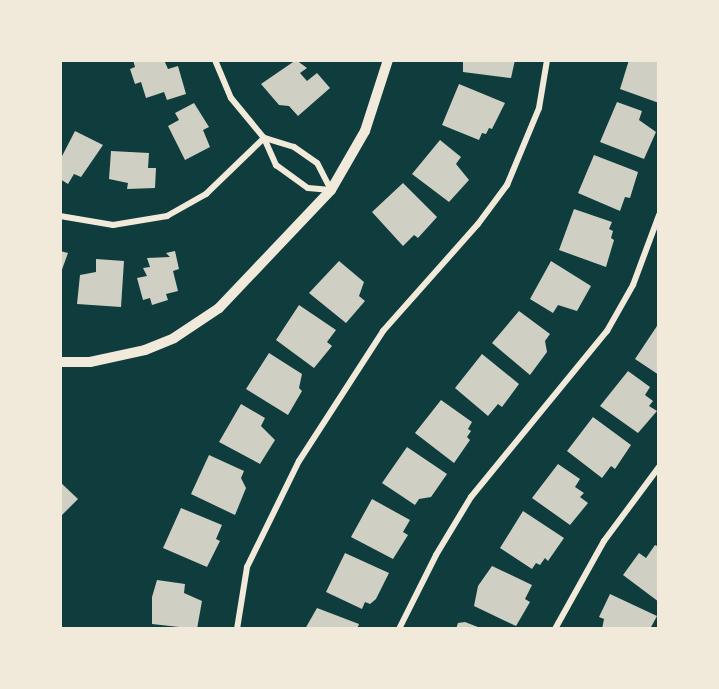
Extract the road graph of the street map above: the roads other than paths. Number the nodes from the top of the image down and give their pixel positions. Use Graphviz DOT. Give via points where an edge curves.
graph roads {
  1 [pos="215,60"];
  2 [pos="388,60"];
  3 [pos="547,60"];
  4 [pos="264,138"];
  5 [pos="331,190"];
  6 [pos="659,215"];
  7 [pos="60,216"];
  8 [pos="60,362"];
  9 [pos="659,467"];
  10 [pos="237,629"];
  11 [pos="399,629"];
  12 [pos="555,629"];
  1 -- 4 [label="street" via="231,98"];
  2 -- 5 [label="street" via="365,131"];
  3 -- 10 [label="street" via="538,108 507,185 383,332 298,461 247,567"];
  4 -- 5 [label="street" via="294,147 317,162"];
  4 -- 5 [label="street" via="271,160 284,172 308,188"];
  4 -- 7 [label="street" via="206,194 167,216 113,225"];
  5 -- 8 [label="street" via="239,289 198,324 155,346 118,357"];
  6 -- 11 [label="street" via="633,285 607,331 471,497"];
  9 -- 12 [label="street" via="604,541"];
}
